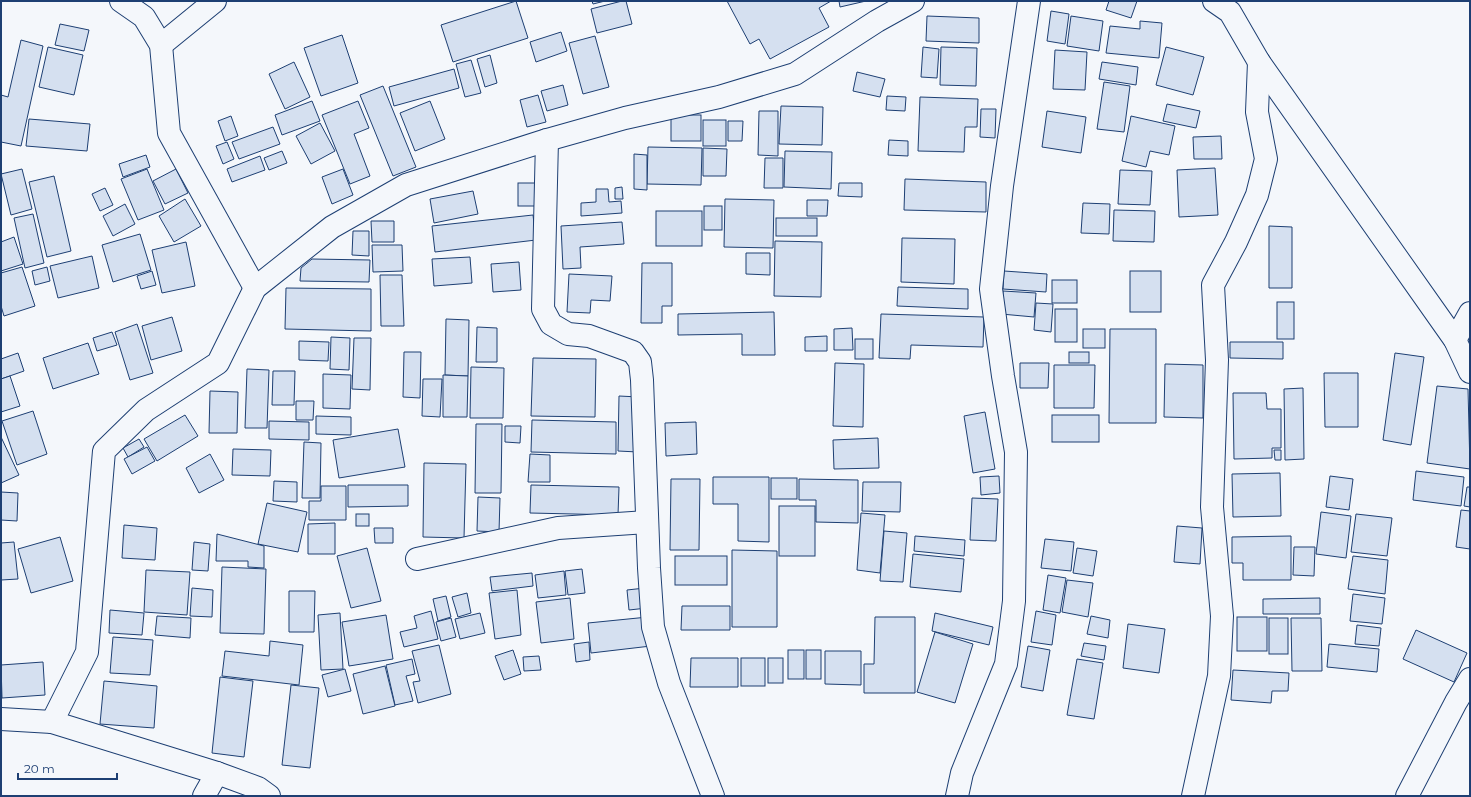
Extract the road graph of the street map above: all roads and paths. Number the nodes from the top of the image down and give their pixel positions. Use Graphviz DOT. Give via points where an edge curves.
graph roads {
  1 [pos="121,1"];
  2 [pos="215,1"];
  3 [pos="912,1"];
  4 [pos="1029,1"];
  5 [pos="1214,1"];
  6 [pos="161,45"];
  7 [pos="1259,62"];
  8 [pos="547,140"];
  9 [pos="255,288"];
  10 [pos="1470,313"];
  11 [pos="1455,340"];
  12 [pos="1470,372"];
  13 [pos="647,522"];
  14 [pos="417,559"];
  15 [pos="1470,679"];
  16 [pos="1,719"];
  17 [pos="52,722"];
  18 [pos="217,773"];
  19 [pos="204,796"];
  20 [pos="270,796"];
  21 [pos="713,796"];
  22 [pos="957,796"];
  23 [pos="1193,796"];
  24 [pos="1407,796"];
  1 -- 6 [label="street" via="144,17"];
  2 -- 6 [label="street"];
  3 -- 8 [label="street" via="795,74 719,97 625,118"];
  4 -- 22 [label="street" via="1002,186 991,289 1016,452 1014,602 1006,664 962,773"];
  5 -- 7 [label="street" via="1230,12"];
  6 -- 9 [label="street" via="169,133"];
  7 -- 11 [label="street"];
  7 -- 23 [label="street" via="1257,112 1266,159 1257,196 1213,285 1217,360 1212,508 1222,616 1219,676"];
  8 -- 9 [label="street" via="406,185 332,227"];
  8 -- 13 [label="street" via="543,309 551,324 568,334 589,336 633,352 640,362"];
  9 -- 17 [label="street" via="218,363 146,410 104,451 87,652"];
  10 -- 11 [label="street"];
  11 -- 12 [label="street"];
  13 -- 14 [label="street" via="558,528"];
  13 -- 21 [label="street" via="653,627 669,683"];
  15 -- 24 [label="street"];
  16 -- 17 [label="street"];
  17 -- 18 [label="street"];
  18 -- 19 [label="street"];
  18 -- 20 [label="street" via="258,788"];
}
